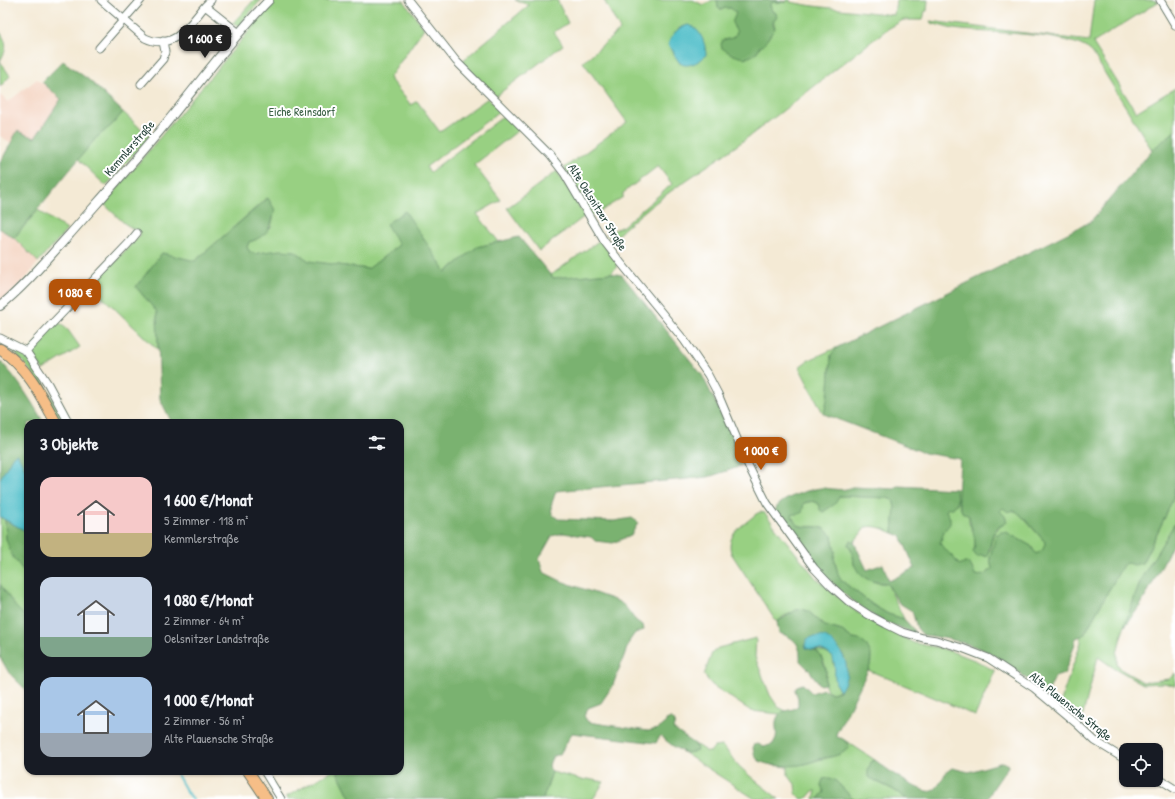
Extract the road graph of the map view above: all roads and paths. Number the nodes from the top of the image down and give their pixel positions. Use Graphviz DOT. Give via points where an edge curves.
graph roads {
  1 [pos="101,0"];
  2 [pos="141,0"];
  3 [pos="211,0"];
  4 [pos="269,0"];
  5 [pos="408,0"];
  6 [pos="1160,0"];
  7 [pos="205,6"];
  8 [pos="124,20"];
  9 [pos="1175,25"];
  10 [pos="239,33"];
  11 [pos="163,41"];
  12 [pos="99,48"];
  13 [pos="141,84"];
  14 [pos="137,233"];
  15 [pos="0,306"];
  16 [pos="0,338"];
  17 [pos="0,349"];
  18 [pos="26,351"];
  19 [pos="54,419"];
  20 [pos="67,419"];
  21 [pos="741,446"];
  22 [pos="1119,756"];
  23 [pos="251,775"];
  24 [pos="266,775"];
  25 [pos="1163,781"];
  26 [pos="1175,789"];
  27 [pos="266,799"];
  28 [pos="281,799"];
  1 -- 8 [label="street"];
  2 -- 8 [label="street"];
  3 -- 7 [label="street"];
  4 -- 10 [label="street, Kemmlerstraße"];
  5 -- 21 [label="street, Alte Oelsnitzer Straße" via="456,61 550,155 564,173 616,258 666,317 708,375"];
  6 -- 9 [label="street"];
  7 -- 10 [label="street"];
  7 -- 11 [label="street" via="180,36"];
  8 -- 11 [label="street" via="145,38 153,42"];
  8 -- 12 [label="street"];
  10 -- 15 [label="street, Kemmlerstraße" via="104,196 39,268"];
  11 -- 13 [label="street" via="163,59"];
  14 -- 18 [label="street"];
  16 -- 18 [label="street"];
  17 -- 19 [label="main road" via="27,374"];
  18 -- 20 [label="street"];
  21 -- 22 [label="street, Alte Plauensche Straße" via="759,488 783,526 814,568 849,602 902,632 962,648 988,658 1034,688 1095,741"];
  23 -- 27 [label="main road"];
  24 -- 28 [label="street"];
  25 -- 26 [label="street"];
}
